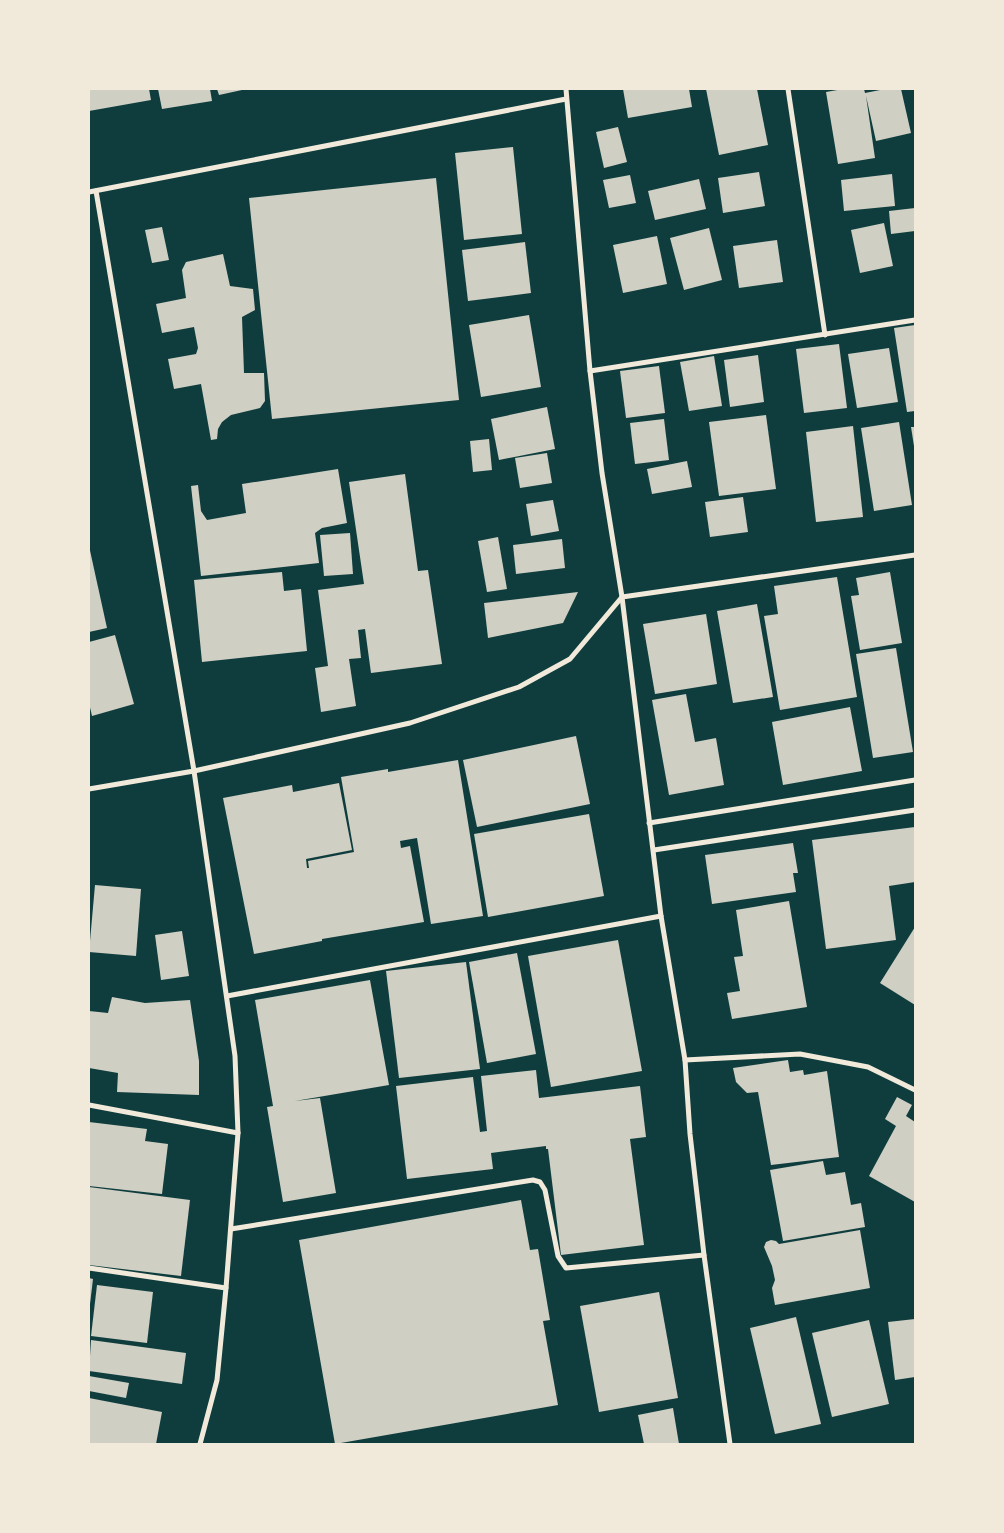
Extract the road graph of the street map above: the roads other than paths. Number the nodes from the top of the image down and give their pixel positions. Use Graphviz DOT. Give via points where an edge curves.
graph roads {
  1 [pos="566,89"];
  2 [pos="788,89"];
  3 [pos="566,99"];
  4 [pos="96,191"];
  5 [pos="89,192"];
  6 [pos="915,320"];
  7 [pos="825,335"];
  8 [pos="590,371"];
  9 [pos="915,555"];
  10 [pos="622,597"];
  11 [pos="194,770"];
  12 [pos="915,780"];
  13 [pos="89,789"];
  14 [pos="915,810"];
  15 [pos="648,823"];
  16 [pos="654,850"];
  17 [pos="661,916"];
  18 [pos="227,996"];
  19 [pos="685,1060"];
  20 [pos="915,1090"];
  21 [pos="89,1105"];
  22 [pos="238,1133"];
  23 [pos="230,1229"];
  24 [pos="704,1255"];
  25 [pos="89,1268"];
  26 [pos="226,1288"];
  27 [pos="200,1444"];
  28 [pos="730,1444"];
  1 -- 3 [label="street"];
  2 -- 7 [label="street"];
  3 -- 4 [label="street"];
  3 -- 8 [label="street"];
  4 -- 5 [label="street"];
  4 -- 11 [label="street"];
  6 -- 7 [label="street"];
  7 -- 8 [label="street"];
  8 -- 10 [label="street"];
  9 -- 10 [label="street"];
  10 -- 11 [label="street" via="570,659 519,687 410,724"];
  10 -- 15 [label="street"];
  11 -- 13 [label="street"];
  11 -- 18 [label="street"];
  12 -- 15 [label="street"];
  14 -- 16 [label="street"];
  15 -- 16 [label="street"];
  16 -- 17 [label="street"];
  17 -- 18 [label="street"];
  17 -- 19 [label="street"];
  18 -- 22 [label="street" via="235,1056"];
  19 -- 20 [label="street" via="800,1054 868,1067"];
  19 -- 24 [label="street"];
  21 -- 22 [label="street"];
  22 -- 23 [label="street"];
  23 -- 24 [label="street" via="533,1180 540,1182 545,1190 558,1256 566,1268"];
  23 -- 26 [label="street"];
  24 -- 28 [label="street"];
  25 -- 26 [label="street"];
  26 -- 27 [label="street" via="217,1380"];
}
